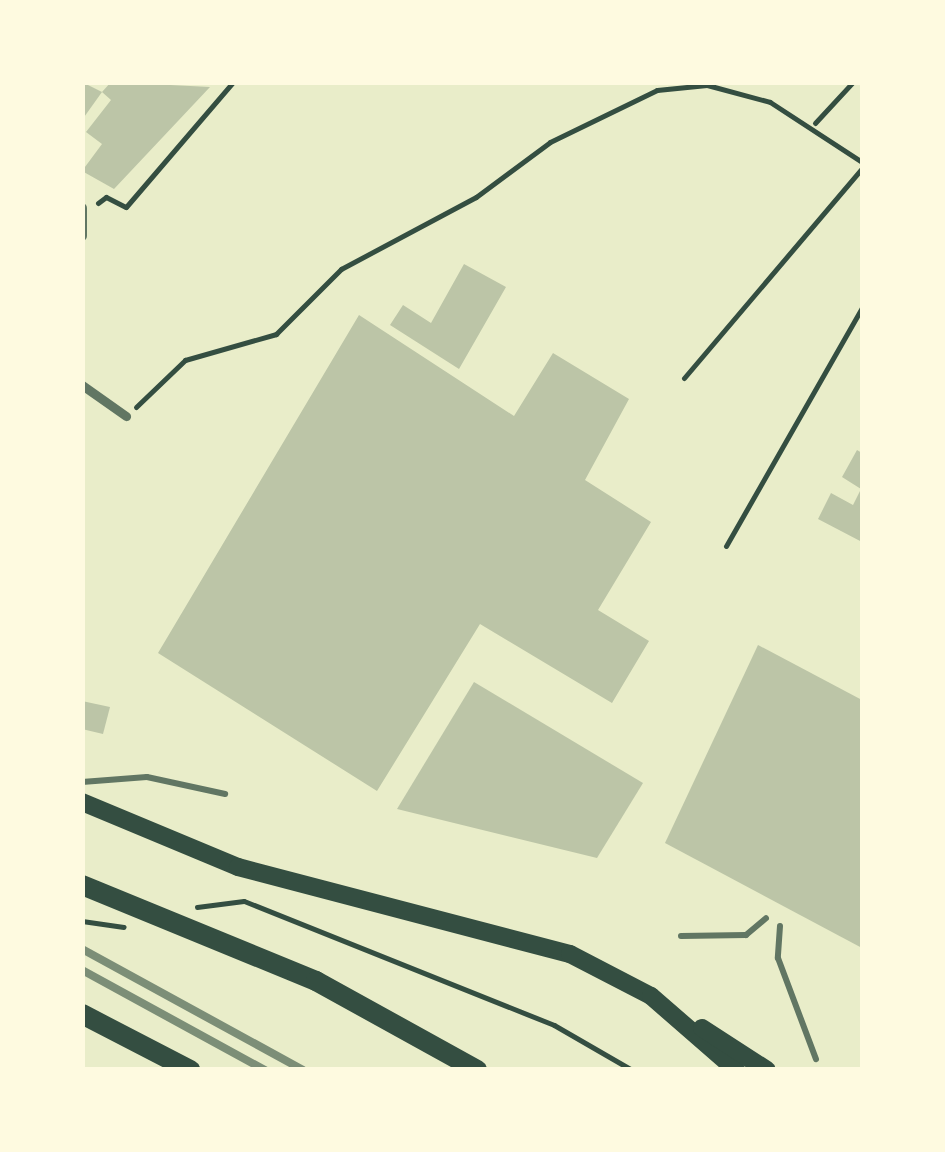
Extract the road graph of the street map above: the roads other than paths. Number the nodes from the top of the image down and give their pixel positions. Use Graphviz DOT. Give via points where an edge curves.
graph roads {
  1 [pos="84,210"];
  2 [pos="82,236"];
  3 [pos="82,385"];
  4 [pos="126,416"];
  5 [pos="82,782"];
  6 [pos="225,794"];
  7 [pos="82,802"];
  8 [pos="82,885"];
  9 [pos="766,918"];
  10 [pos="780,926"];
  11 [pos="681,936"];
  12 [pos="650,996"];
  13 [pos="82,1014"];
  14 [pos="816,1059"];
  15 [pos="190,1070"];
  16 [pos="477,1070"];
  17 [pos="736,1070"];
  18 [pos="767,1070"];
  1 -- 2 [label="street"];
  3 -- 4 [label="street"];
  5 -- 6 [label="lane" via="147,777"];
  7 -- 12 [label="main road" via="238,866 570,954"];
  8 -- 16 [label="highway" via="316,981"];
  9 -- 11 [label="lane" via="746,935"];
  10 -- 14 [label="lane" via="778,958"];
  12 -- 17 [label="main road"];
  12 -- 18 [label="main road"];
  13 -- 15 [label="highway"];
}
